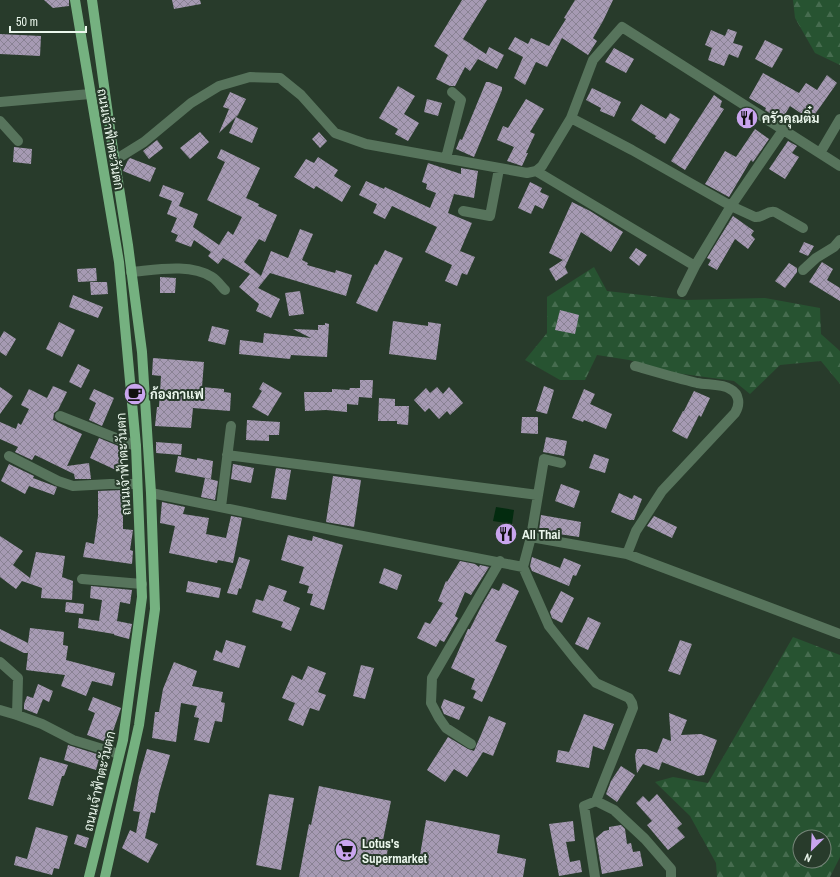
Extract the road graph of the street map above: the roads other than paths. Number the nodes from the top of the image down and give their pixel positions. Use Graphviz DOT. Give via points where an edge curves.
graph roads {
  1 [pos="75,0"];
  2 [pos="92,0"];
  3 [pos="452,92"];
  4 [pos="90,94"];
  5 [pos="0,102"];
  6 [pos="571,118"];
  7 [pos="840,119"];
  8 [pos="0,121"];
  9 [pos="783,130"];
  10 [pos="18,141"];
  11 [pos="820,153"];
  12 [pos="446,158"];
  13 [pos="115,160"];
  14 [pos="840,166"];
  15 [pos="499,168"];
  16 [pos="536,171"];
  17 [pos="732,206"];
  18 [pos="463,211"];
  19 [pos="803,228"];
  20 [pos="840,240"];
  21 [pos="695,266"];
  22 [pos="803,270"];
  23 [pos="131,272"];
  24 [pos="226,290"];
  25 [pos="682,292"];
  26 [pos="635,366"];
  27 [pos="60,416"];
  28 [pos="231,426"];
  29 [pos="136,446"];
  30 [pos="227,455"];
  31 [pos="9,456"];
  32 [pos="561,463"];
  33 [pos="137,484"];
  34 [pos="151,493"];
  35 [pos="538,495"];
  36 [pos="221,507"];
  37 [pos="530,536"];
  38 [pos="627,554"];
  39 [pos="500,561"];
  40 [pos="523,567"];
  41 [pos="82,579"];
  42 [pos="142,584"];
  43 [pos="840,634"];
  44 [pos="0,662"];
  45 [pos="0,710"];
  46 [pos="17,715"];
  47 [pos="471,744"];
  48 [pos="119,754"];
  49 [pos="596,801"];
  50 [pos="89,877"];
  51 [pos="105,877"];
  52 [pos="595,877"];
  53 [pos="671,877"];
  1 -- 4 [label="main road, ถนนเจ้าฟ้าตะวันตก"];
  2 -- 13 [label="main road, ถนนเจ้าฟ้าตะวันตก"];
  3 -- 12 [label="street" via="461,100"];
  4 -- 5 [label="street"];
  4 -- 29 [label="main road, ถนนเจ้าฟ้าตะวันตก" via="120,262"];
  6 -- 9 [label="street" via="593,60 622,27"];
  6 -- 16 [label="street" via="542,166"];
  6 -- 17 [label="street"];
  7 -- 11 [label="street"];
  8 -- 10 [label="street"];
  9 -- 11 [label="street"];
  9 -- 17 [label="street"];
  11 -- 14 [label="street"];
  12 -- 13 [label="street" via="366,144 335,133 301,95 280,78 250,77 219,86 202,96 144,142"];
  12 -- 15 [label="street"];
  13 -- 23 [label="main road, ถนนเจ้าฟ้าตะวันตก"];
  15 -- 16 [label="street" via="526,173"];
  15 -- 18 [label="street" via="490,216"];
  16 -- 21 [label="street"];
  17 -- 19 [label="street" via="755,217 775,212"];
  17 -- 21 [label="street"];
  20 -- 22 [label="street" via="834,248 816,258"];
  21 -- 25 [label="street"];
  23 -- 24 [label="street" via="179,268 212,277"];
  23 -- 34 [label="main road, ถนนเจ้าฟ้าตะวันตก" via="142,352"];
  26 -- 38 [label="street" via="731,389 738,399 739,406 730,419 662,491 636,531"];
  27 -- 29 [label="street"];
  28 -- 30 [label="street"];
  29 -- 33 [label="main road, ถนนเจ้าฟ้าตะวันตก"];
  30 -- 35 [label="street"];
  30 -- 36 [label="street"];
  31 -- 33 [label="street" via="73,486"];
  32 -- 35 [label="street" via="544,459"];
  33 -- 42 [label="main road, ถนนเจ้าฟ้าตะวันตก"];
  34 -- 36 [label="street"];
  34 -- 51 [label="main road, ถนนเจ้าฟ้าตะวันตก" via="155,610 139,725"];
  35 -- 37 [label="street"];
  36 -- 39 [label="street"];
  37 -- 38 [label="street"];
  37 -- 40 [label="street"];
  38 -- 43 [label="street"];
  39 -- 40 [label="street"];
  39 -- 47 [label="street" via="432,678 432,703 439,718 446,728"];
  40 -- 49 [label="street" via="549,626 576,660 596,683 629,698 632,703 633,708"];
  41 -- 42 [label="street"];
  42 -- 48 [label="main road, ถนนเจ้าฟ้าตะวันตก" via="123,740"];
  44 -- 46 [label="street" via="18,678"];
  45 -- 46 [label="street"];
  46 -- 48 [label="street" via="73,740"];
  48 -- 50 [label="main road, ถนนเจ้าฟ้าตะวันตก"];
  49 -- 52 [label="street" via="584,806"];
  49 -- 53 [label="street" via="614,810 645,839 671,869"];
}
